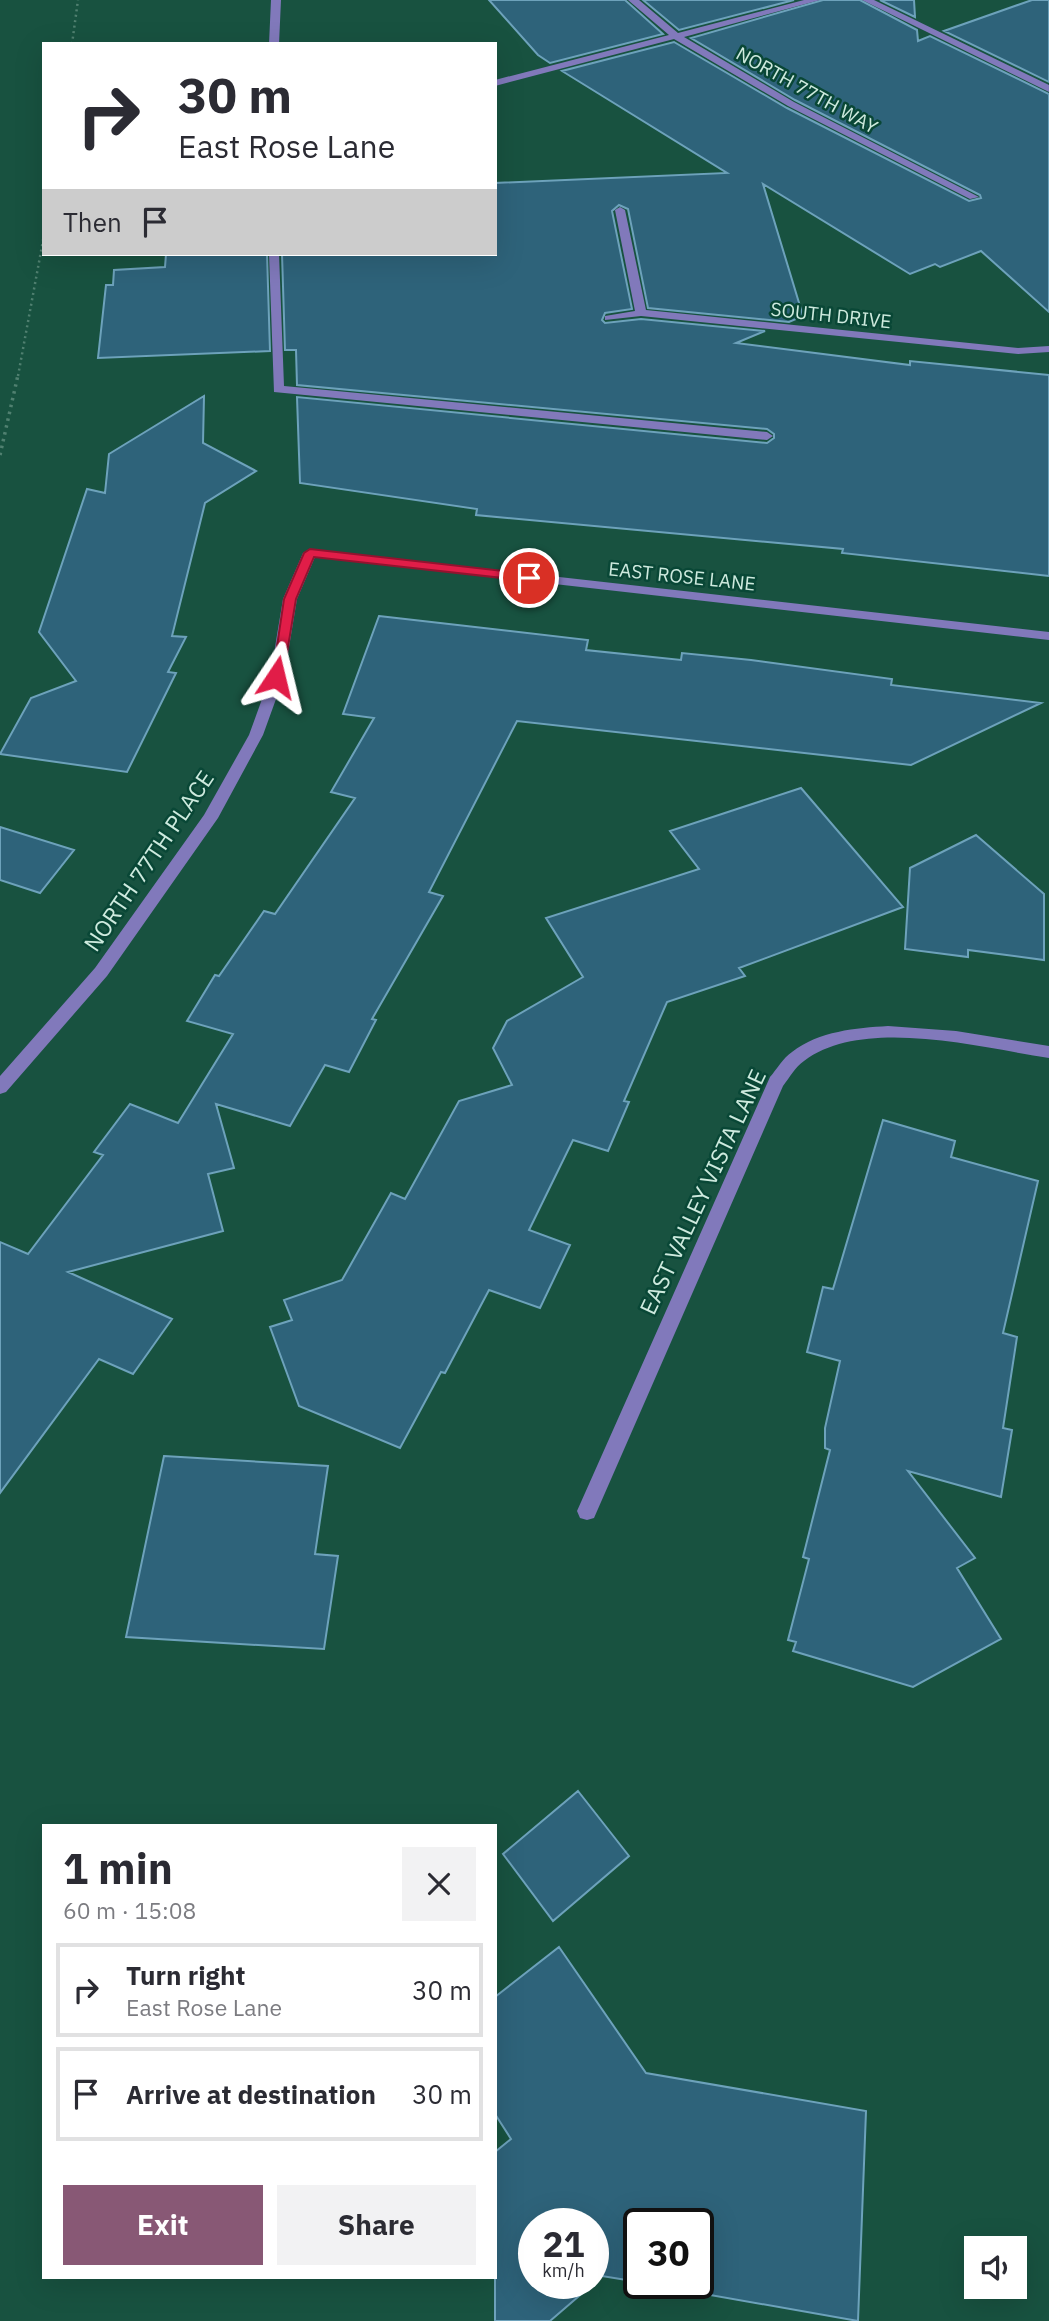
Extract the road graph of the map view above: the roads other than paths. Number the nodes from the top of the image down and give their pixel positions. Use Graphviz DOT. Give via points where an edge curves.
graph roads {
  1 [pos="276,0"];
  2 [pos="633,0"];
  3 [pos="815,0"];
  4 [pos="867,0"];
  5 [pos="677,37"];
  6 [pos="274,42"];
  7 [pos="497,82"];
  8 [pos="1049,89"];
  9 [pos="974,197"];
  10 [pos="620,210"];
  11 [pos="274,256"];
  12 [pos="640,313"];
  13 [pos="609,318"];
  14 [pos="1049,349"];
  15 [pos="767,436"];
  16 [pos="310,553"];
  17 [pos="1049,636"];
  18 [pos="1049,1052"];
  19 [pos="0,1087"];
  20 [pos="587,1511"];
  1 -- 6 [label="street"];
  2 -- 5 [label="street, NORTH 77TH WAY"];
  3 -- 5 [label="street"];
  4 -- 8 [label="street"];
  5 -- 7 [label="street"];
  5 -- 9 [label="street, NORTH 77TH WAY" via="791,104"];
  10 -- 12 [label="street"];
  11 -- 15 [label="street" via="278,389"];
  12 -- 13 [label="street, SOUTH DRIVE"];
  12 -- 14 [label="street, SOUTH DRIVE" via="1018,351"];
  16 -- 17 [label="street, EAST ROSE LANE"];
  16 -- 19 [label="street, NORTH 77TH PLACE" via="290,599 276,677 256,735 210,818 101,972"];
  18 -- 20 [label="street, EAST VALLEY VISTA LANE" via="883,1030 831,1037 799,1055 776,1082"];
}
